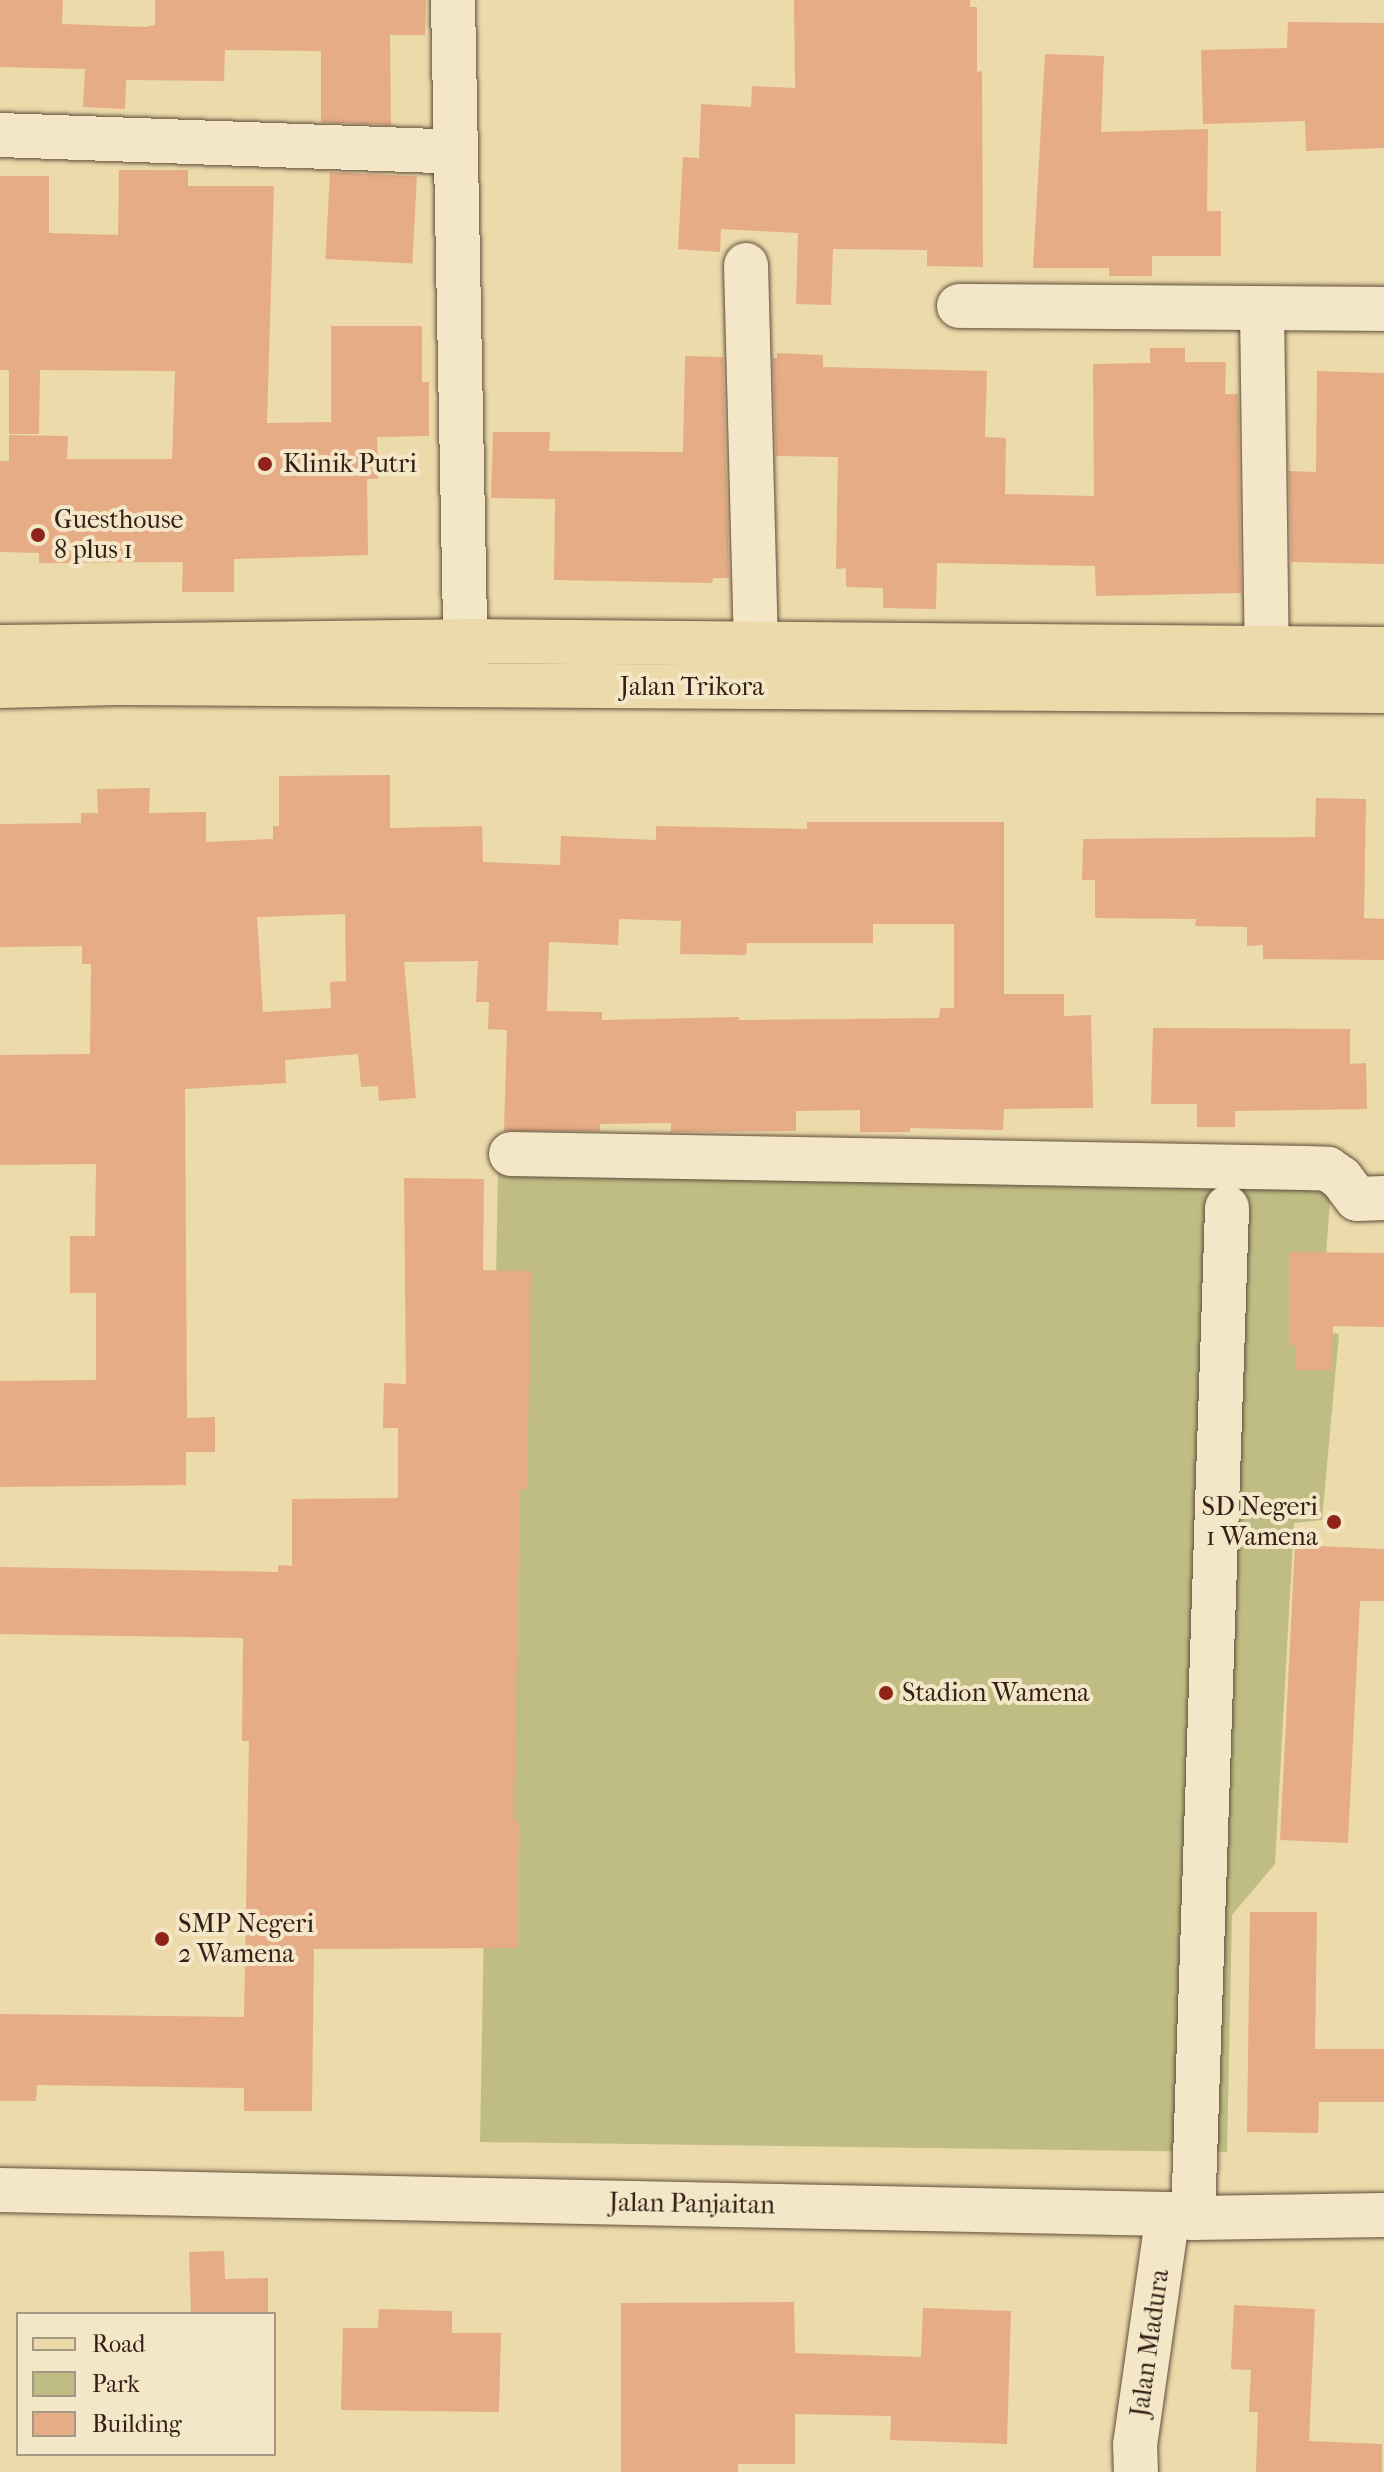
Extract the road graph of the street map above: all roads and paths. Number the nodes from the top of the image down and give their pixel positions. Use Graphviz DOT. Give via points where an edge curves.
graph roads {
  1 [pos="453,0"];
  2 [pos="0,135"];
  3 [pos="455,152"];
  4 [pos="746,265"];
  5 [pos="959,306"];
  6 [pos="1262,309"];
  7 [pos="1384,309"];
  8 [pos="464,641"];
  9 [pos="756,643"];
  10 [pos="0,647"];
  11 [pos="1384,649"];
  12 [pos="1266,668"];
  13 [pos="467,685"];
  14 [pos="0,686"];
  15 [pos="757,687"];
  16 [pos="1384,691"];
  17 [pos="511,1154"];
  18 [pos="1384,1198"];
  19 [pos="1227,1208"];
  20 [pos="0,2190"];
  21 [pos="1384,2215"];
  22 [pos="1180,2216"];
  23 [pos="1136,2472"];
  1 -- 3 [label="street"];
  2 -- 3 [label="street"];
  3 -- 8 [label="street"];
  4 -- 9 [label="street"];
  5 -- 6 [label="street"];
  6 -- 7 [label="street"];
  6 -- 12 [label="street"];
  8 -- 9 [label="main road, Jalan Trikora"];
  8 -- 10 [label="main road, Jalan Trikora"];
  8 -- 13 [label="street"];
  9 -- 12 [label="main road, Jalan Trikora"];
  9 -- 15 [label="street"];
  11 -- 12 [label="main road, Jalan Trikora"];
  12 -- 15 [label="main road, Jalan Trikora"];
  12 -- 16 [label="main road, Jalan Trikora"];
  13 -- 14 [label="main road, Jalan Trikora"];
  13 -- 15 [label="main road, Jalan Trikora"];
  17 -- 18 [label="street" via="1328,1169 1357,1199"];
  19 -- 22 [label="street, Jalan Madura"];
  20 -- 22 [label="street, Jalan Panjaitan"];
  21 -- 22 [label="street, Jalan Panjaitan"];
  22 -- 23 [label="street, Jalan Madura" via="1135,2445"];
}
